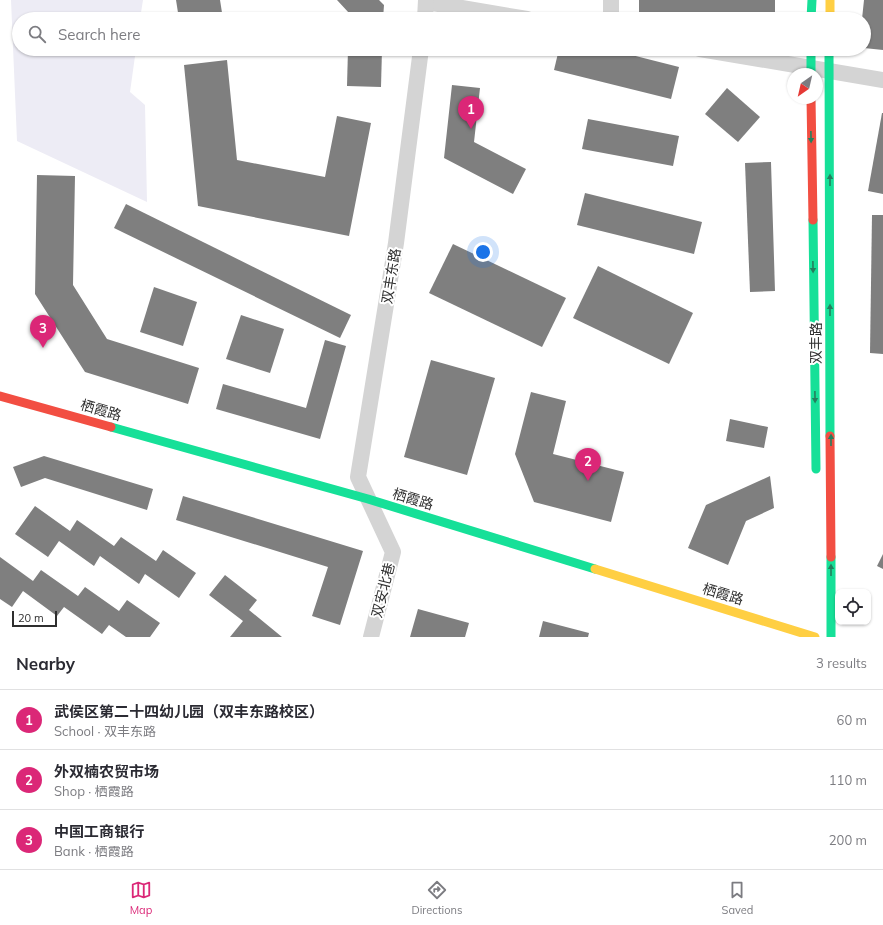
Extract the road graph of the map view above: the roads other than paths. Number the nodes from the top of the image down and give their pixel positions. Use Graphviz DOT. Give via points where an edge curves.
graph roads {
  1 [pos="611,0"];
  2 [pos="812,0"];
  3 [pos="830,0"];
  4 [pos="426,1"];
  5 [pos="425,12"];
  6 [pos="487,12"];
  7 [pos="611,12"];
  8 [pos="812,12"];
  9 [pos="830,12"];
  10 [pos="420,56"];
  11 [pos="735,56"];
  12 [pos="811,56"];
  13 [pos="829,56"];
  14 [pos="796,68"];
  15 [pos="811,68"];
  16 [pos="823,71"];
  17 [pos="829,71"];
  18 [pos="883,80"];
  19 [pos="811,104"];
  20 [pos="0,396"];
  21 [pos="816,478"];
  22 [pos="368,500"];
  23 [pos="817,634"];
  24 [pos="371,637"];
  25 [pos="831,637"];
  1 -- 7 [label="street"];
  2 -- 8 [label="street"];
  3 -- 9 [label="street"];
  4 -- 5 [label="street"];
  4 -- 6 [label="street"];
  10 -- 22 [label="street, 双丰东路" via="396,242 358,477"];
  11 -- 14 [label="street"];
  12 -- 15 [label="street"];
  13 -- 17 [label="street, 双丰路"];
  16 -- 17 [label="street"];
  17 -- 18 [label="street"];
  25 -- 17 [label="street, 双丰路, one-way"];
  19 -- 21 [label="street, 双丰路, one-way"];
  20 -- 22 [label="street, 栖霞路"];
  22 -- 23 [label="street, 栖霞路"];
  22 -- 24 [label="street, 双安北巷" via="393,552"];
}
